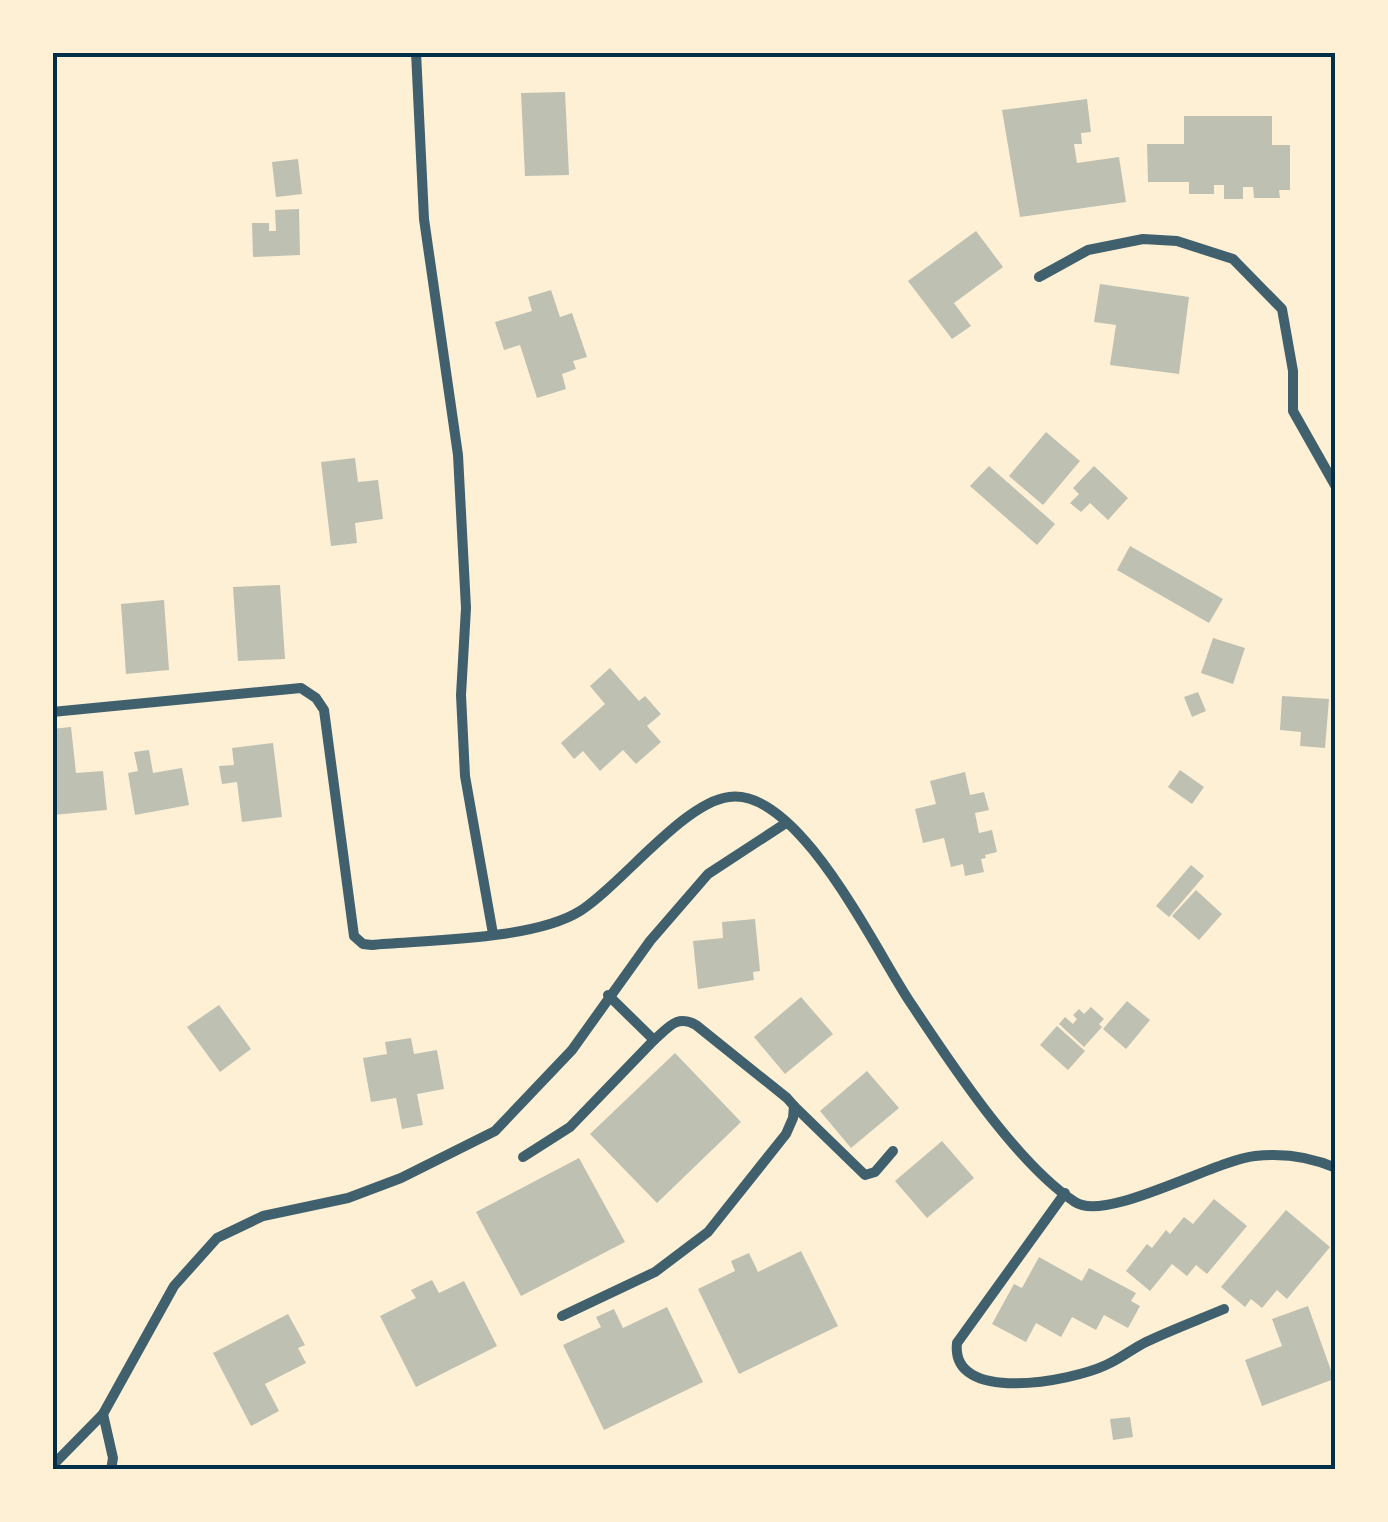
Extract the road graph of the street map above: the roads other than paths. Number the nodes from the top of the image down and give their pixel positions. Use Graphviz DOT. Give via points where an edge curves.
graph roads {
  1 [pos="416,52"];
  2 [pos="1039,278"];
  3 [pos="1336,487"];
  4 [pos="52,712"];
  5 [pos="786,824"];
  6 [pos="493,934"];
  7 [pos="608,995"];
  8 [pos="654,1040"];
  9 [pos="794,1106"];
  10 [pos="894,1151"];
  11 [pos="523,1157"];
  12 [pos="1336,1168"];
  13 [pos="1065,1194"];
  14 [pos="1224,1309"];
  15 [pos="562,1316"];
  16 [pos="104,1414"];
  17 [pos="52,1466"];
  18 [pos="111,1470"];
  1 -- 6 [label="street" via="424,219 458,455 466,608 464,762"];
  2 -- 3 [label="street" via="1088,250 1143,239 1233,259 1282,308 1293,411"];
  4 -- 6 [label="street" via="300,688 324,710 354,936 372,946"];
  5 -- 6 [label="street" via="752,798 727,796 700,809 579,912"];
  5 -- 7 [label="street" via="708,874"];
  5 -- 13 [label="street" via="850,898 909,1002 984,1107"];
  7 -- 8 [label="street"];
  7 -- 16 [label="street" via="572,1050 495,1131 401,1178 348,1198 263,1216 216,1238 174,1286"];
  8 -- 9 [label="street" via="685,1019"];
  8 -- 11 [label="street" via="570,1128"];
  9 -- 10 [label="street" via="865,1175"];
  9 -- 15 [label="street" via="786,1134 708,1232 655,1272"];
  12 -- 13 [label="street" via="1313,1158 1253,1156 1107,1207 1079,1205"];
  13 -- 14 [label="street" via="957,1343 962,1370 1000,1382 1059,1380 1105,1366"];
  16 -- 17 [label="street"];
  16 -- 18 [label="street"];
}
